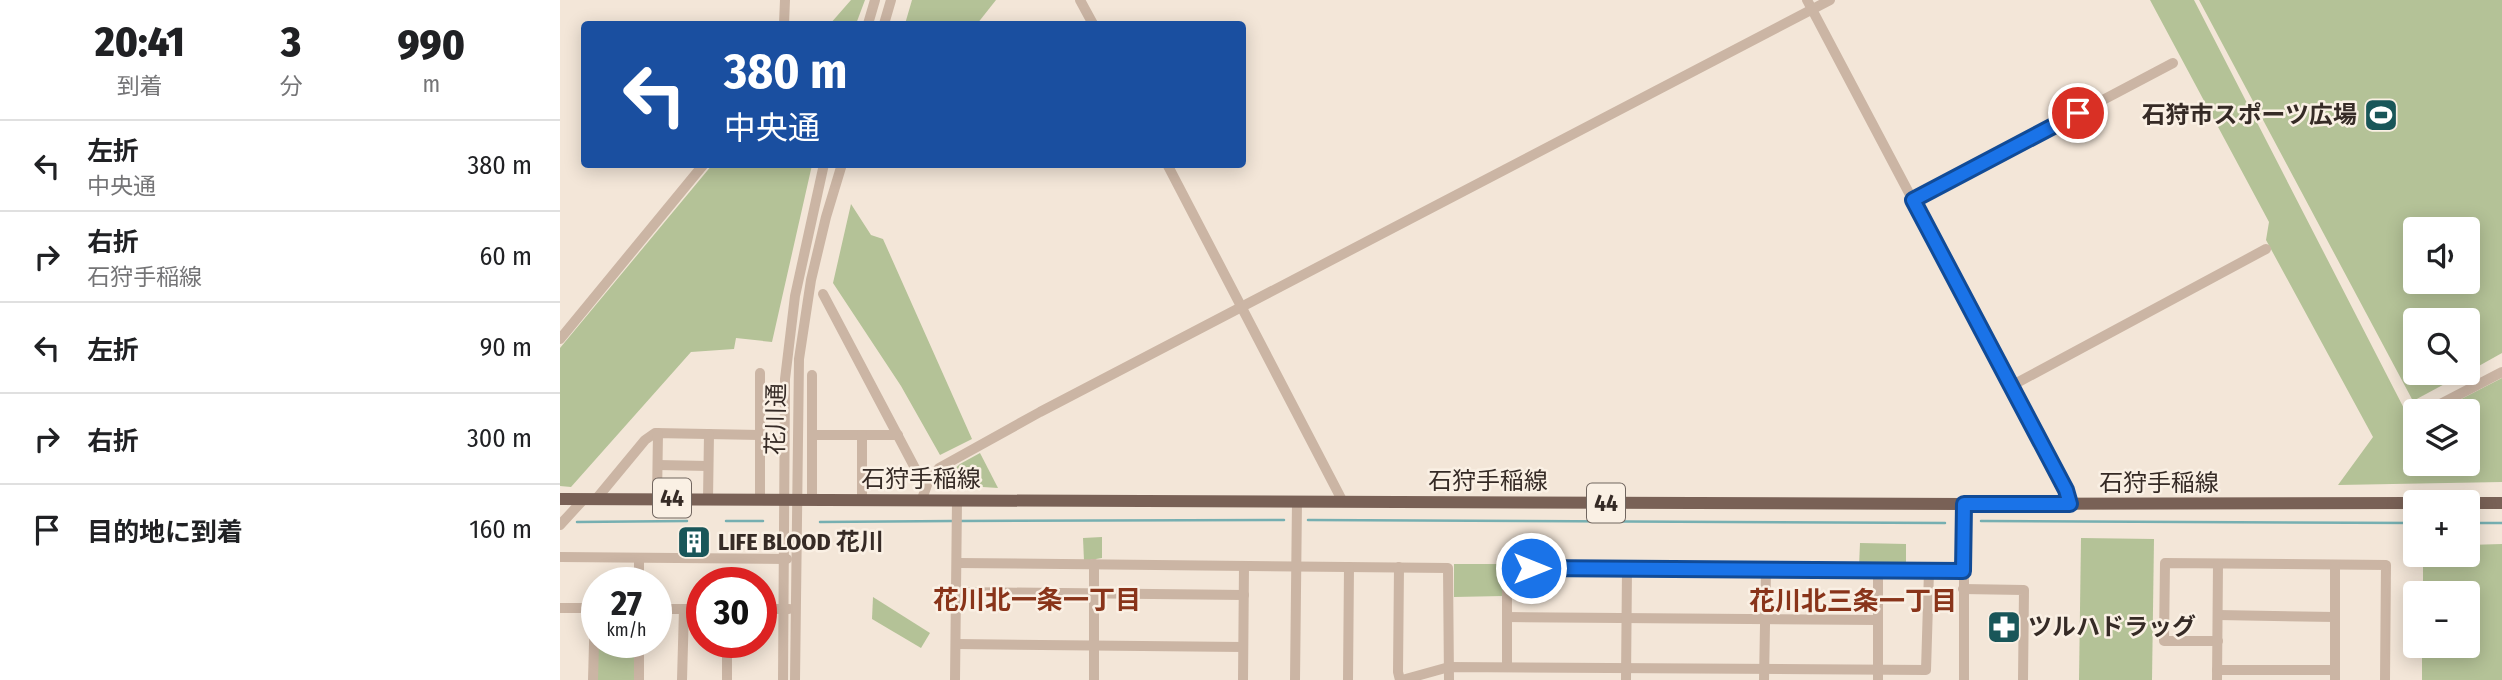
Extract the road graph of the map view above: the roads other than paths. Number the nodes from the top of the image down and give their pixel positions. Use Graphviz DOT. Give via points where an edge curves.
graph roads {
  1 [pos="785,0"];
  2 [pos="875,0"];
  3 [pos="891,0"];
  4 [pos="1080,0"];
  5 [pos="1830,0"];
  6 [pos="1809,5"];
  7 [pos="784,21"];
  8 [pos="869,21"];
  9 [pos="885,21"];
  10 [pos="1091,21"];
  11 [pos="2173,63"];
  12 [pos="701,168"];
  13 [pos="823,168"];
  14 [pos="841,168"];
  15 [pos="1169,168"];
  16 [pos="1913,200"];
  17 [pos="2266,249"];
  18 [pos="823,294"];
  19 [pos="1243,308"];
  20 [pos="560,339"];
  21 [pos="2502,372"];
  22 [pos="760,373"];
  23 [pos="812,375"];
  24 [pos="2011,386"];
  25 [pos="2450,399"];
  26 [pos="658,433"];
  27 [pos="709,434"];
  28 [pos="760,435"];
  29 [pos="812,435"];
  30 [pos="862,435"];
  31 [pos="898,435"];
  32 [pos="658,465"];
  33 [pos="708,466"];
  34 [pos="930,478"];
  35 [pos="597,498"];
  36 [pos="657,498"];
  37 [pos="560,499"];
  38 [pos="708,499"];
  39 [pos="760,499"];
  40 [pos="791,499"];
  41 [pos="922,499"];
  42 [pos="583,500"];
  43 [pos="812,500"];
  44 [pos="862,500"];
  45 [pos="957,501"];
  46 [pos="1297,501"];
  47 [pos="1343,502"];
  48 [pos="2403,503"];
  49 [pos="2480,503"];
  50 [pos="2502,503"];
  51 [pos="1964,504"];
  52 [pos="2070,504"];
  53 [pos="560,525"];
  54 [pos="560,557"];
  55 [pos="639,559"];
  56 [pos="784,559"];
  57 [pos="797,560"];
  58 [pos="1297,560"];
  59 [pos="958,563"];
  60 [pos="1094,564"];
  61 [pos="2218,564"];
  62 [pos="1244,566"];
  63 [pos="2335,566"];
  64 [pos="639,567"];
  65 [pos="1349,567"];
  66 [pos="1399,567"];
  67 [pos="1627,569"];
  68 [pos="1766,570"];
  69 [pos="1878,570"];
  70 [pos="1929,571"];
  71 [pos="1963,571"];
  72 [pos="1963,589"];
  73 [pos="957,592"];
  74 [pos="1094,595"];
  75 [pos="1244,595"];
  76 [pos="560,608"];
  77 [pos="581,608"];
  78 [pos="672,609"];
  79 [pos="684,609"];
  80 [pos="777,609"];
  81 [pos="783,609"];
  82 [pos="795,610"];
  83 [pos="2218,615"];
  84 [pos="1507,617"];
  85 [pos="2335,617"];
  86 [pos="1627,618"];
  87 [pos="1766,619"];
  88 [pos="1877,620"];
  89 [pos="2218,641"];
  90 [pos="956,644"];
  91 [pos="1094,646"];
  92 [pos="1243,647"];
  93 [pos="594,658"];
  94 [pos="639,658"];
  95 [pos="727,658"];
  96 [pos="1449,667"];
  97 [pos="1507,667"];
  98 [pos="1626,667"];
  99 [pos="1765,668"];
  100 [pos="1878,675"];
  101 [pos="2217,675"];
  102 [pos="2334,675"];
  103 [pos="593,680"];
  104 [pos="639,680"];
  105 [pos="682,680"];
  106 [pos="727,680"];
  107 [pos="783,680"];
  108 [pos="795,680"];
  109 [pos="955,680"];
  110 [pos="1094,680"];
  111 [pos="1243,680"];
  112 [pos="1295,680"];
  113 [pos="1348,680"];
  114 [pos="1401,680"];
  115 [pos="1449,680"];
  116 [pos="1626,680"];
  117 [pos="1765,680"];
  118 [pos="1964,680"];
  119 [pos="2023,680"];
  120 [pos="2385,680"];
  1 -- 7 [label="street"];
  2 -- 8 [label="street"];
  3 -- 9 [label="street"];
  4 -- 10 [label="street"];
  5 -- 6 [label="street"];
  6 -- 16 [label="street"];
  6 -- 19 [label="street"];
  11 -- 16 [label="street"];
  12 -- 20 [label="street"];
  13 -- 40 [label="street, 花川通" via="797,285 785,379"];
  14 -- 40 [label="street, 花川通" via="804,319"];
  15 -- 19 [label="street"];
  16 -- 24 [label="street"];
  17 -- 24 [label="street"];
  18 -- 31 [label="street"];
  19 -- 34 [label="street" via="1040,412 939,468"];
  19 -- 47 [label="street"];
  21 -- 25 [label="street"];
  22 -- 28 [label="street"];
  23 -- 29 [label="street"];
  24 -- 52 [label="street"];
  26 -- 27 [label="street"];
  26 -- 32 [label="street"];
  26 -- 35 [label="street" via="645,440"];
  27 -- 28 [label="street"];
  27 -- 33 [label="street"];
  28 -- 39 [label="street"];
  29 -- 30 [label="street"];
  29 -- 43 [label="street"];
  30 -- 31 [label="street"];
  30 -- 44 [label="street"];
  31 -- 34 [label="street" via="916,470"];
  32 -- 33 [label="street"];
  32 -- 36 [label="street"];
  33 -- 38 [label="street"];
  34 -- 41 [label="street"];
  35 -- 36 [label="main road, 石狩手稲線 / 44"];
  35 -- 42 [label="main road, 石狩手稲線 / 44"];
  36 -- 38 [label="main road, 石狩手稲線 / 44"];
  37 -- 42 [label="main road, 石狩手稲線 / 44"];
  38 -- 39 [label="main road, 石狩手稲線 / 44"];
  39 -- 40 [label="main road, 石狩手稲線 / 44"];
  40 -- 43 [label="main road, 石狩手稲線 / 44"];
  40 -- 56 [label="street, 花川通"];
  40 -- 57 [label="street, 花川通"];
  41 -- 44 [label="main road, 石狩手稲線 / 44"];
  41 -- 45 [label="main road, 石狩手稲線 / 44"];
  42 -- 53 [label="street"];
  43 -- 44 [label="main road, 石狩手稲線 / 44"];
  45 -- 46 [label="main road, 石狩手稲線 / 44"];
  45 -- 59 [label="street"];
  46 -- 47 [label="main road, 石狩手稲線 / 44"];
  46 -- 58 [label="street"];
  47 -- 51 [label="main road, 石狩手稲線 / 44"];
  48 -- 52 [label="main road, 石狩手稲線 / 44"];
  49 -- 50 [label="main road"];
  51 -- 52 [label="main road, 石狩手稲線 / 44"];
  51 -- 71 [label="street"];
  54 -- 55 [label="street"];
  55 -- 56 [label="street"];
  55 -- 64 [label="street"];
  56 -- 57 [label="street"];
  56 -- 81 [label="street, 花川通"];
  57 -- 82 [label="street, 花川通"];
  58 -- 62 [label="street"];
  58 -- 65 [label="street"];
  58 -- 112 [label="street"];
  59 -- 60 [label="street"];
  59 -- 73 [label="street"];
  60 -- 62 [label="street"];
  60 -- 74 [label="street"];
  61 -- 63 [label="street"];
  61 -- 83 [label="street"];
  61 -- 89 [label="street" via="2165,563 2164,641"];
  62 -- 75 [label="street"];
  63 -- 85 [label="street"];
  63 -- 120 [label="street" via="2386,565"];
  65 -- 66 [label="street"];
  65 -- 113 [label="street"];
  66 -- 96 [label="street" via="1448,568"];
  66 -- 114 [label="street"];
  67 -- 68 [label="street"];
  67 -- 84 [label="street" via="1507,568"];
  67 -- 86 [label="street"];
  68 -- 69 [label="street"];
  68 -- 87 [label="street"];
  69 -- 70 [label="street"];
  69 -- 88 [label="street"];
  70 -- 71 [label="street"];
  70 -- 100 [label="street" via="1926,670"];
  71 -- 72 [label="street"];
  72 -- 118 [label="street"];
  72 -- 119 [label="street" via="2024,590"];
  73 -- 74 [label="street"];
  73 -- 90 [label="street"];
  74 -- 75 [label="street"];
  74 -- 91 [label="street"];
  75 -- 92 [label="street"];
  76 -- 77 [label="street"];
  78 -- 79 [label="street"];
  79 -- 105 [label="street"];
  80 -- 81 [label="street"];
  81 -- 82 [label="street"];
  81 -- 107 [label="street, 花川通"];
  82 -- 108 [label="street, 花川通"];
  83 -- 85 [label="street"];
  83 -- 89 [label="street"];
  84 -- 86 [label="street"];
  84 -- 97 [label="street"];
  85 -- 102 [label="street"];
  86 -- 87 [label="street"];
  86 -- 98 [label="street"];
  87 -- 88 [label="street"];
  87 -- 99 [label="street"];
  88 -- 100 [label="street"];
  89 -- 101 [label="street"];
  90 -- 91 [label="street"];
  90 -- 109 [label="street"];
  91 -- 92 [label="street"];
  91 -- 110 [label="street"];
  92 -- 111 [label="street"];
  93 -- 103 [label="street"];
  94 -- 104 [label="street"];
  95 -- 106 [label="street"];
  96 -- 97 [label="street"];
  96 -- 114 [label="street"];
  96 -- 115 [label="street"];
  97 -- 98 [label="street"];
  98 -- 99 [label="street"];
  98 -- 116 [label="street"];
  99 -- 100 [label="street"];
  99 -- 117 [label="street"];
  101 -- 102 [label="street"];
}
